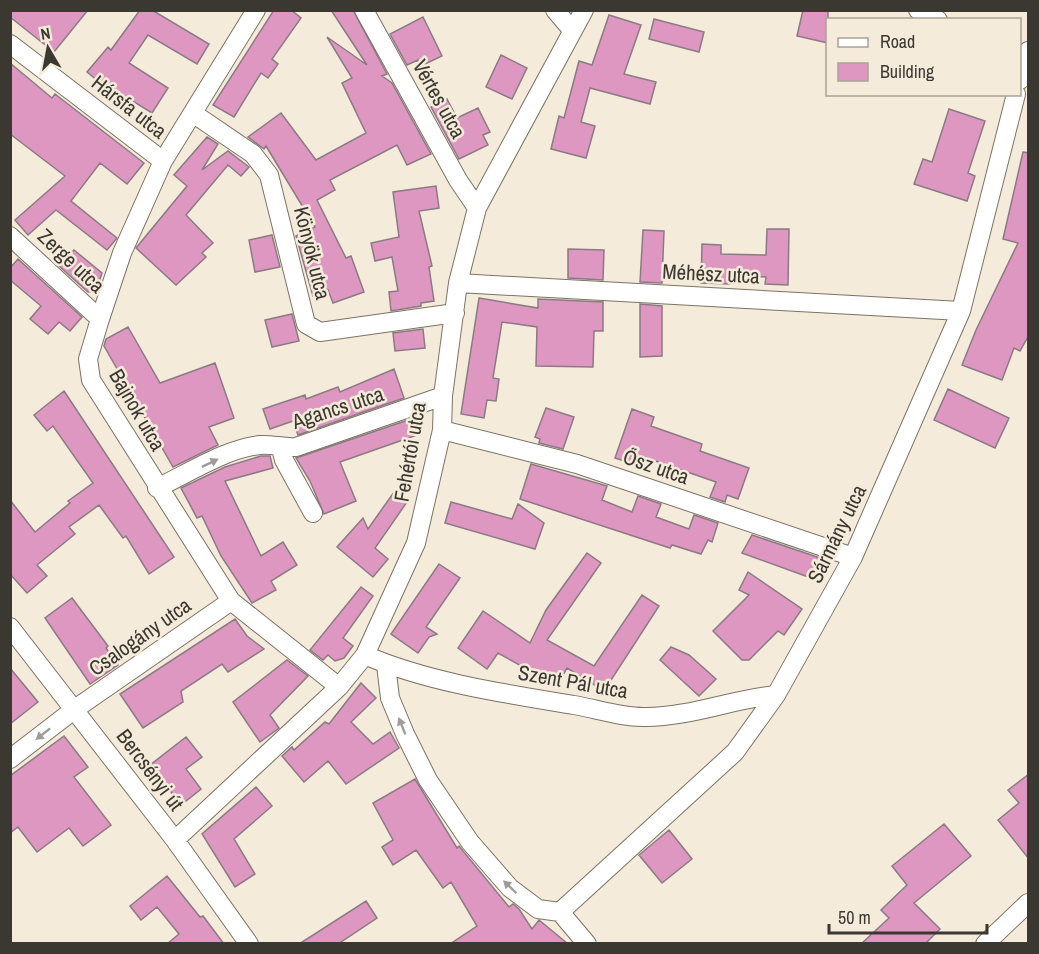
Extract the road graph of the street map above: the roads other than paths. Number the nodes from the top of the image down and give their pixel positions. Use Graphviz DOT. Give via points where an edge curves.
graph roads {
  1 [pos="256,10"];
  2 [pos="364,10"];
  3 [pos="555,10"];
  4 [pos="584,10"];
  5 [pos="918,10"];
  6 [pos="934,18"];
  7 [pos="572,30"];
  8 [pos="10,44"];
  9 [pos="1024,54"];
  10 [pos="1021,74"];
  11 [pos="1015,96"];
  12 [pos="194,114"];
  13 [pos="163,161"];
  14 [pos="477,208"];
  15 [pos="10,236"];
  16 [pos="458,283"];
  17 [pos="961,310"];
  18 [pos="455,313"];
  19 [pos="100,319"];
  20 [pos="443,396"];
  21 [pos="442,430"];
  22 [pos="281,448"];
  23 [pos="157,488"];
  24 [pos="313,513"];
  25 [pos="853,557"];
  26 [pos="231,601"];
  27 [pos="10,627"];
  28 [pos="365,656"];
  29 [pos="387,665"];
  30 [pos="339,687"];
  31 [pos="776,695"];
  32 [pos="75,709"];
  33 [pos="10,759"];
  34 [pos="174,840"];
  35 [pos="1029,903"];
  36 [pos="560,912"];
  37 [pos="249,944"];
  38 [pos="587,944"];
  39 [pos="985,944"];
  1 -- 12 [label="street, Bajnok utca"];
  2 -- 14 [label="street, Vértes utca"];
  3 -- 7 [label="street"];
  4 -- 7 [label="street, Fehértói utca"];
  5 -- 6 [label="street"];
  7 -- 14 [label="street, Fehértói utca"];
  8 -- 13 [label="street, Hársfa utca"];
  9 -- 10 [label="street"];
  11 -- 17 [label="street, Sármány utca"];
  12 -- 13 [label="street, Bajnok utca"];
  12 -- 18 [label="street, Könyök utca" via="253,154 269,175 306,324 320,332"];
  13 -- 19 [label="street, Bajnok utca" via="122,253"];
  14 -- 16 [label="street, Fehértói utca"];
  15 -- 19 [label="street, Zerge utca"];
  16 -- 17 [label="street, Méhész utca"];
  16 -- 18 [label="street, Fehértói utca"];
  17 -- 25 [label="street, Sármány utca"];
  18 -- 20 [label="street, Fehértói utca"];
  19 -- 23 [label="street, Bajnok utca" via="88,359 91,380"];
  20 -- 21 [label="street, Fehértói utca"];
  20 -- 22 [label="street, Agancs utca" via="296,447"];
  21 -- 25 [label="street, Ősz utca" via="577,464"];
  21 -- 28 [label="street, Fehértói utca" via="416,543"];
  23 -- 22 [label="street, Agancs utca, one-way" via="236,451 261,445"];
  22 -- 24 [label="street, Agancs utca"];
  23 -- 26 [label="street, Bajnok utca"];
  25 -- 31 [label="street, Sármány utca"];
  26 -- 30 [label="street, Bajnok utca"];
  26 -- 32 [label="street, Csalogány utca"];
  27 -- 32 [label="street, Bercsényi út"];
  28 -- 29 [label="street, Szent Pál utca"];
  28 -- 30 [label="street, Fehértói utca"];
  29 -- 31 [label="street, Szent Pál utca" via="506,694 644,718"];
  36 -- 29 [label="street, one-way" via="538,909 510,888 470,842 428,780 405,734 390,698"];
  30 -- 34 [label="street, Fehértói utca"];
  31 -- 36 [label="street, Sármány utca" via="735,752"];
  32 -- 33 [label="street, Csalogány utca, one-way"];
  32 -- 34 [label="street, Bercsényi út"];
  34 -- 37 [label="street, Bercsényi út"];
  35 -- 39 [label="street"];
  36 -- 38 [label="street"];
}
